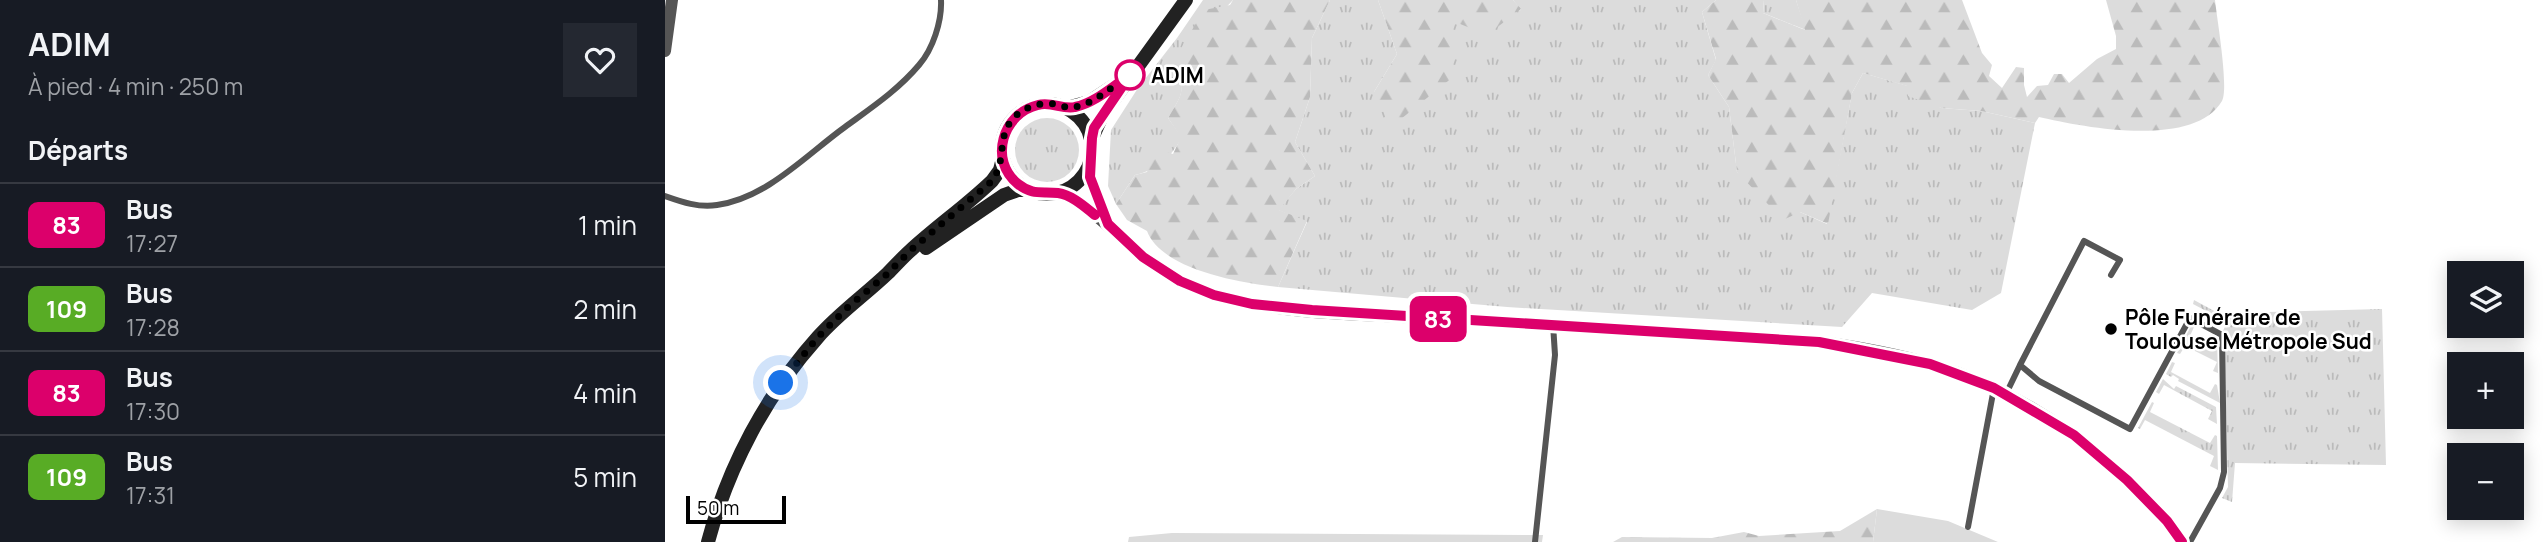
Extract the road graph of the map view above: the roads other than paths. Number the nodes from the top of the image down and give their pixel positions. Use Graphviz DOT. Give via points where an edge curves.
graph roads {
  1 [pos="672,0"];
  2 [pos="941,0"];
  3 [pos="1186,0"];
  4 [pos="665,51"];
  5 [pos="1130,75"];
  6 [pos="1067,108"];
  7 [pos="1092,138"];
  8 [pos="1003,159"];
  9 [pos="1089,167"];
  10 [pos="1028,190"];
  11 [pos="1058,193"];
  12 [pos="665,196"];
  13 [pos="1108,224"];
  14 [pos="887,274"];
  15 [pos="2111,275"];
  16 [pos="1553,324"];
  17 [pos="2020,365"];
  18 [pos="2000,391"];
  19 [pos="1968,527"];
  20 [pos="708,542"];
  21 [pos="1535,542"];
  22 [pos="2182,542"];
  23 [pos="2190,542"];
  1 -- 4 [label="street"];
  2 -- 12 [label="lane" via="931,44 920,64 887,97 776,180 718,205 689,205"];
  3 -- 5 [label="main road"];
  5 -- 6 [label="main road" via="1089,102"];
  5 -- 7 [label="main road"];
  6 -- 7 [label="main road" via="1083,120"];
  6 -- 8 [label="main road" via="1042,103 1019,113 1005,134"];
  7 -- 9 [label="main road"];
  8 -- 10 [label="main road" via="1014,180"];
  8 -- 14 [label="main road" via="992,181"];
  9 -- 11 [label="main road" via="1077,184"];
  9 -- 13 [label="street"];
  10 -- 11 [label="main road"];
  10 -- 14 [label="main road" via="1004,195"];
  11 -- 13 [label="street"];
  13 -- 16 [label="street" via="1143,257 1180,281 1252,304"];
  14 -- 20 [label="main road" via="829,325 781,383 735,467"];
  15 -- 17 [label="lane" via="2120,260 2084,241"];
  16 -- 18 [label="street" via="1819,342 1930,364"];
  16 -- 21 [label="lane" via="1555,355"];
  17 -- 18 [label="lane"];
  17 -- 23 [label="lane" via="2039,381 2130,429 2190,318 2222,335 2224,472"];
  18 -- 19 [label="lane"];
  18 -- 22 [label="street" via="2074,435 2127,480"];
}
